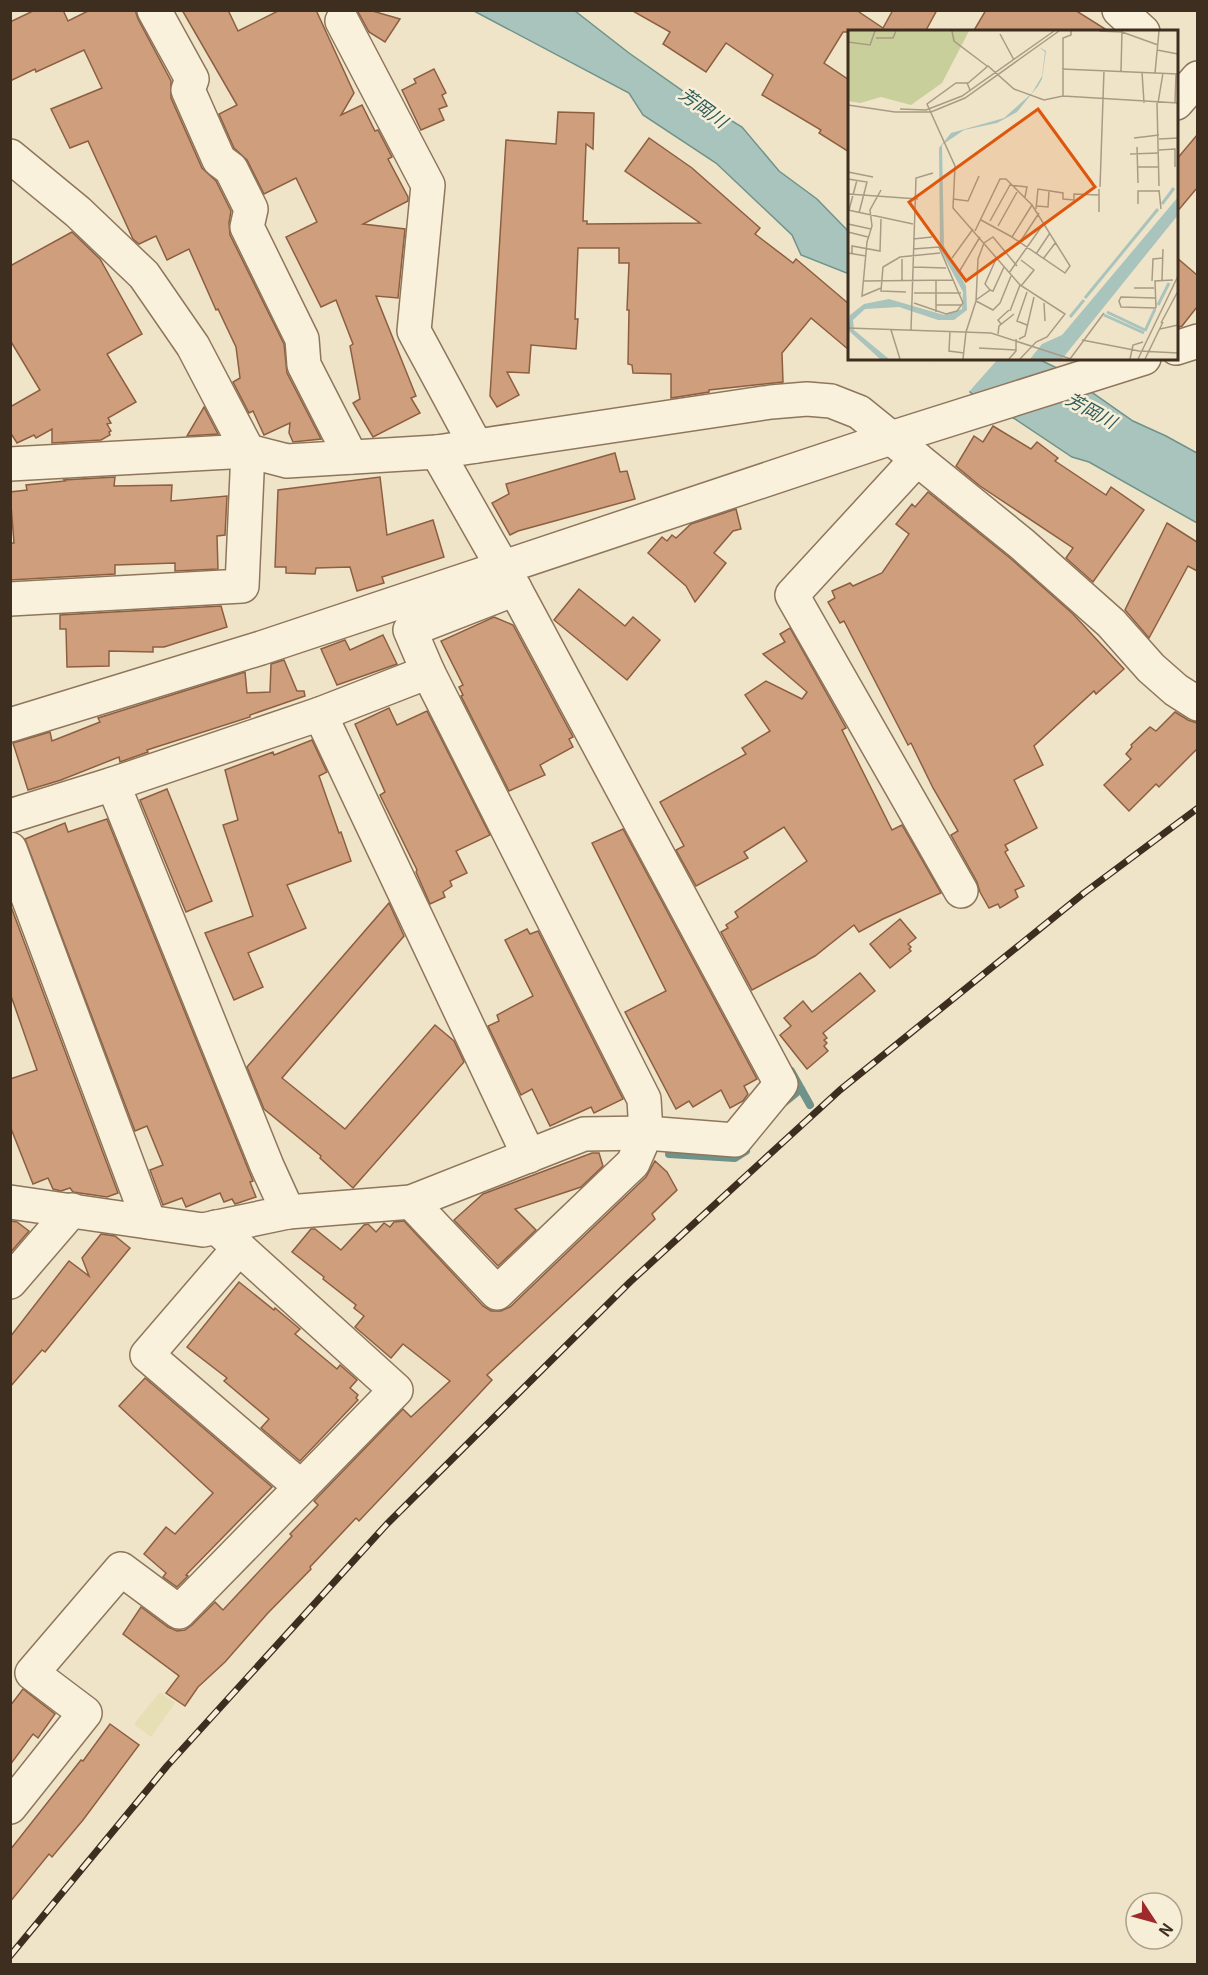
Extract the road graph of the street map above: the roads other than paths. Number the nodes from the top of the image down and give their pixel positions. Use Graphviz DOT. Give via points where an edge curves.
graph roads {
  1 [pos="154,10"];
  2 [pos="1119,10"];
  3 [pos="342,21"];
  4 [pos="1141,30"];
  5 [pos="1188,67"];
  6 [pos="1178,97"];
  7 [pos="10,156"];
  8 [pos="1197,341"];
  9 [pos="1178,347"];
  10 [pos="1138,360"];
  11 [pos="891,438"];
  12 [pos="476,446"];
  13 [pos="249,451"];
  14 [pos="437,452"];
  15 [pos="351,457"];
  16 [pos="917,459"];
  17 [pos="11,463"];
  18 [pos="509,579"];
  19 [pos="10,599"];
  20 [pos="428,672"];
  21 [pos="1197,704"];
  22 [pos="320,714"];
  23 [pos="10,725"];
  24 [pos="113,783"];
  25 [pos="10,816"];
  26 [pos="10,849"];
  27 [pos="961,891"];
  28 [pos="646,1133"];
  29 [pos="529,1156"];
  30 [pos="13,1195"];
  31 [pos="411,1202"];
  32 [pos="72,1210"];
  33 [pos="288,1212"];
  34 [pos="149,1222"];
  35 [pos="227,1238"];
  36 [pos="10,1282"];
  37 [pos="301,1487"];
  38 [pos="10,1807"];
  1 -- 15 [label="street" via="192,79 188,90 219,160 231,169 251,209 247,227 302,339 304,365"];
  2 -- 4 [label="street"];
  3 -- 12 [label="street" via="428,185 414,331"];
  5 -- 6 [label="street"];
  7 -- 13 [label="street" via="78,212 144,275 193,346"];
  8 -- 9 [label="street"];
  10 -- 11 [label="street"];
  11 -- 12 [label="street" via="859,412 831,401 807,399"];
  11 -- 16 [label="street"];
  11 -- 18 [label="street"];
  12 -- 14 [label="street"];
  13 -- 15 [label="street" via="287,461"];
  13 -- 17 [label="street"];
  13 -- 19 [label="street" via="242,586"];
  14 -- 15 [label="street"];
  14 -- 18 [label="street"];
  16 -- 21 [label="street" via="1030,551 1111,623 1151,668"];
  16 -- 27 [label="street" via="792,595"];
  18 -- 20 [label="street" via="410,630"];
  18 -- 23 [label="street" via="272,645"];
  18 -- 28 [label="street" via="781,1084 735,1140"];
  20 -- 22 [label="street"];
  20 -- 28 [label="street" via="644,1099"];
  22 -- 24 [label="street"];
  22 -- 29 [label="street"];
  24 -- 25 [label="street"];
  24 -- 33 [label="street"];
  26 -- 34 [label="street"];
  28 -- 29 [label="street" via="584,1134"];
  28 -- 31 [label="street" via="633,1163 497,1293"];
  29 -- 31 [label="street"];
  30 -- 32 [label="street"];
  31 -- 33 [label="street"];
  32 -- 34 [label="street"];
  32 -- 36 [label="street"];
  33 -- 35 [label="street"];
  34 -- 35 [label="street" via="203,1230"];
  35 -- 37 [label="street" via="147,1355"];
  35 -- 37 [label="street" via="396,1390"];
  37 -- 38 [label="street" via="179,1612 120,1569 32,1673 85,1713"];
}
